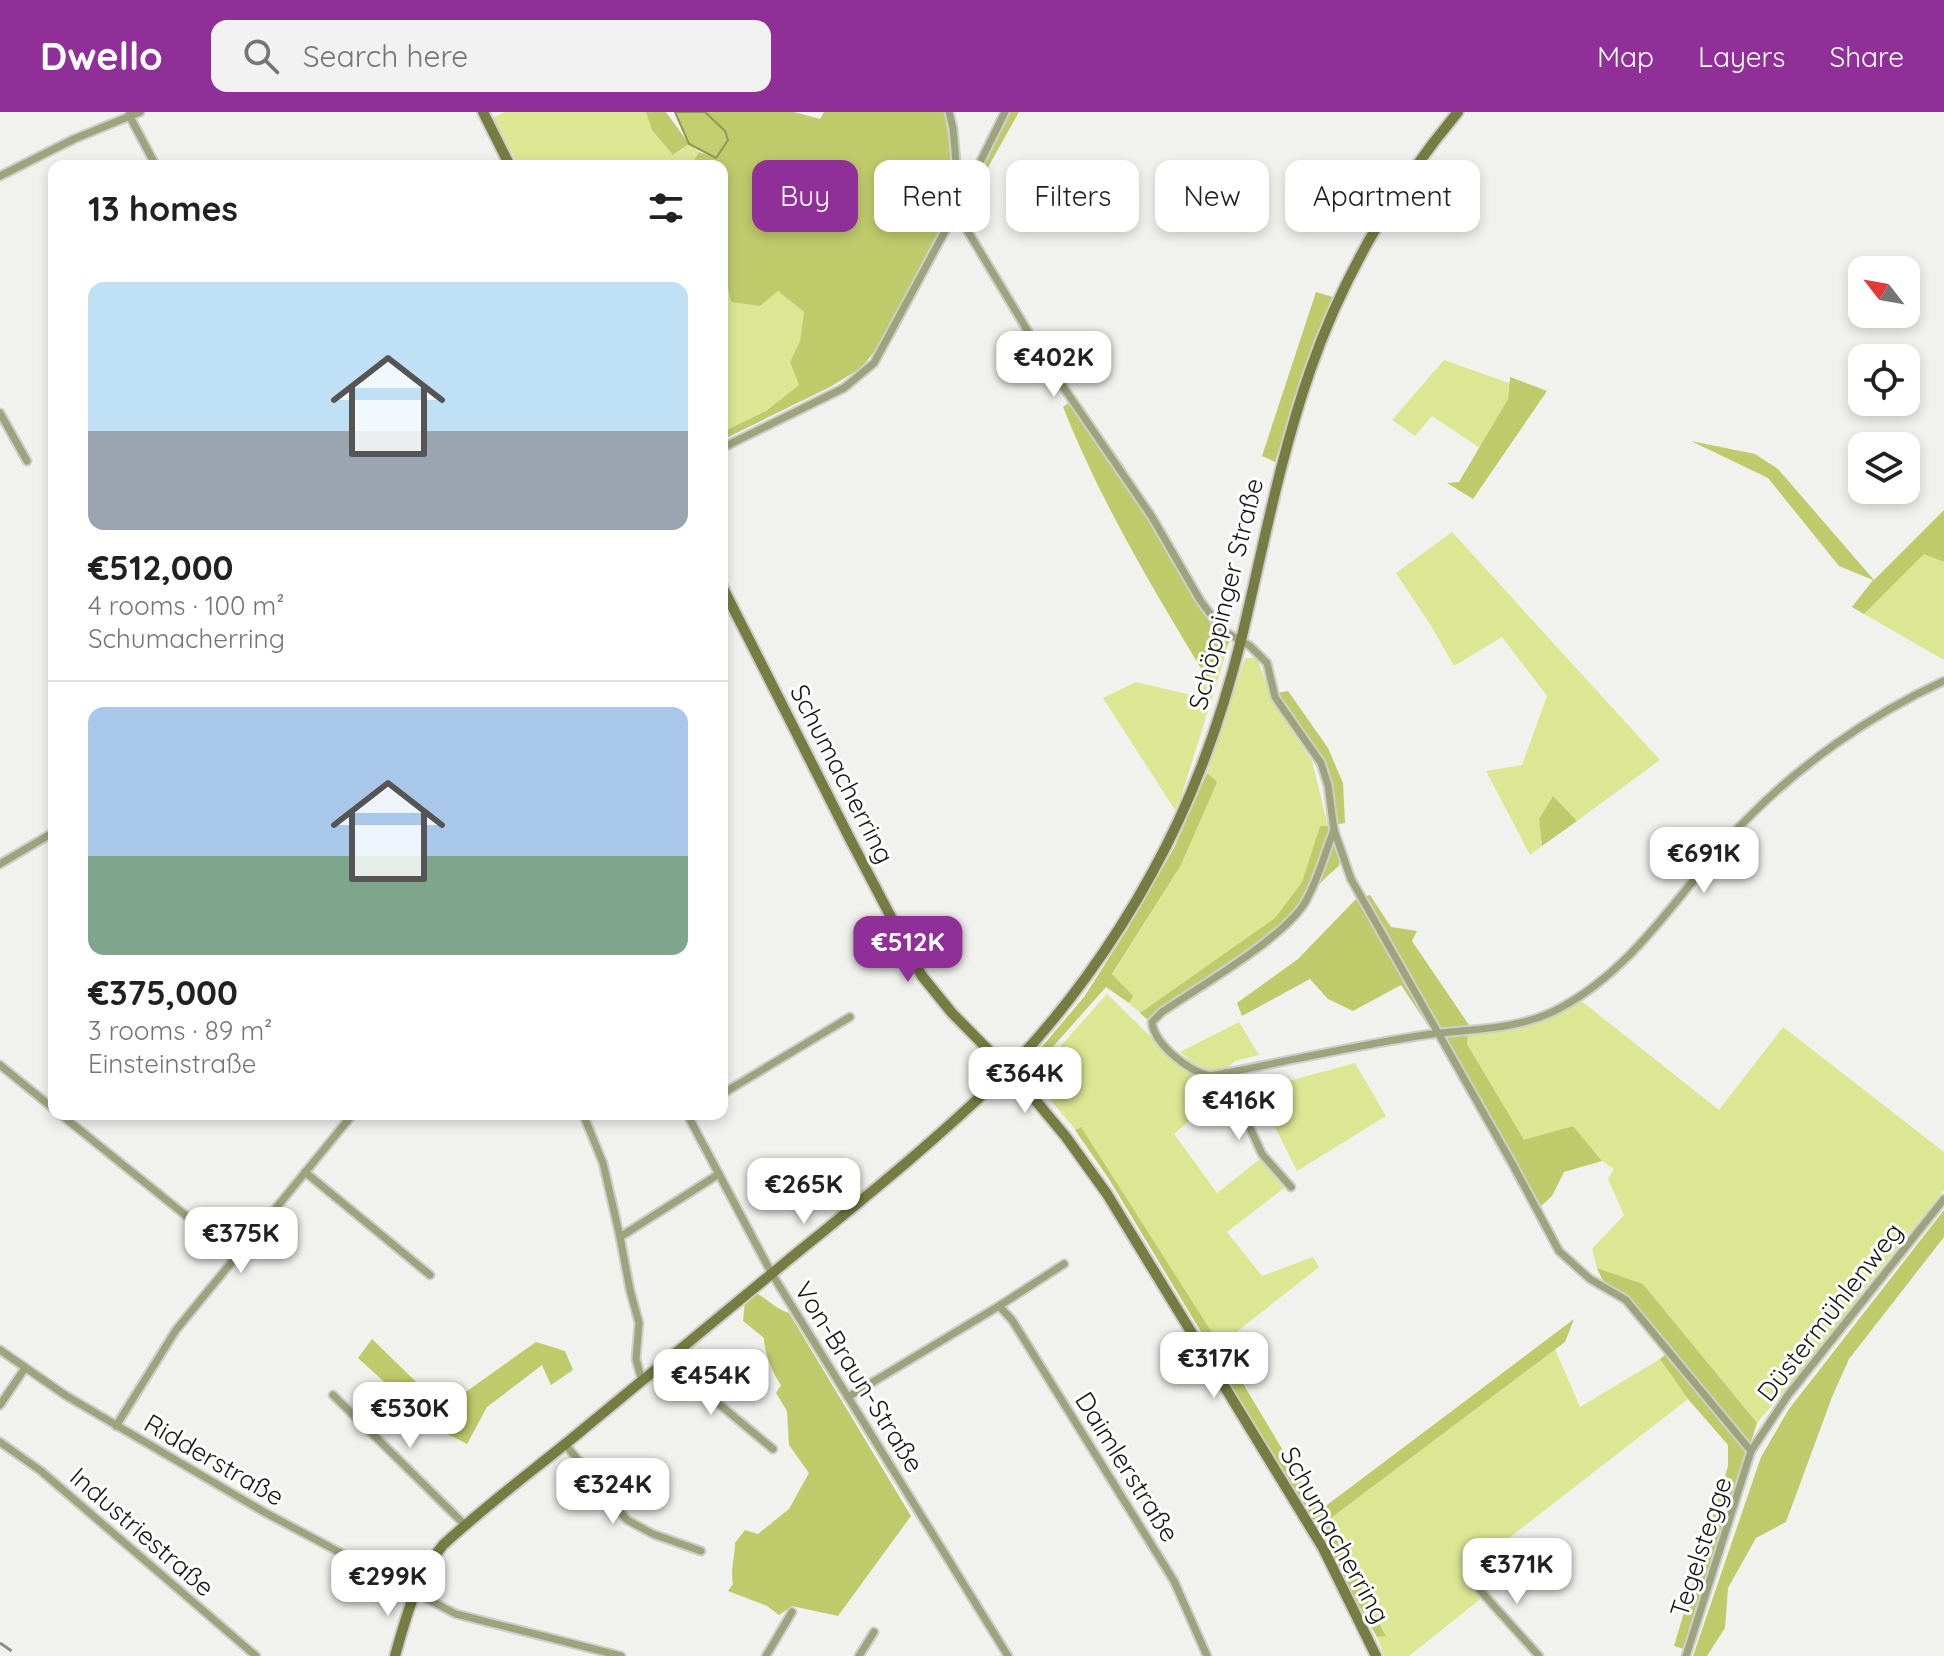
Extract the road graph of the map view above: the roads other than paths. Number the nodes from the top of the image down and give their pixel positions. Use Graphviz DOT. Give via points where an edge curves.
graph roads {
  1 [pos="140,112"];
  2 [pos="483,112"];
  3 [pos="949,112"];
  4 [pos="1005,112"];
  5 [pos="1458,112"];
  6 [pos="129,115"];
  7 [pos="153,160"];
  8 [pos="507,160"];
  9 [pos="955,160"];
  10 [pos="981,160"];
  11 [pos="0,176"];
  12 [pos="945,232"];
  13 [pos="968,232"];
  14 [pos="0,413"];
  15 [pos="728,445"];
  16 [pos="27,461"];
  17 [pos="728,598"];
  18 [pos="1240,641"];
  19 [pos="1944,681"];
  20 [pos="1334,830"];
  21 [pos="48,836"];
  22 [pos="0,864"];
  23 [pos="850,1017"];
  24 [pos="1437,1033"];
  25 [pos="0,1065"];
  26 [pos="1007,1070"];
  27 [pos="1225,1073"];
  28 [pos="728,1090"];
  29 [pos="48,1104"];
  30 [pos="67,1120"];
  31 [pos="348,1120"];
  32 [pos="585,1120"];
  33 [pos="690,1120"];
  34 [pos="305,1172"];
  35 [pos="719,1174"];
  36 [pos="1291,1187"];
  37 [pos="1944,1199"];
  38 [pos="620,1237"];
  39 [pos="236,1256"];
  40 [pos="1064,1264"];
  41 [pos="772,1274"];
  42 [pos="430,1275"];
  43 [pos="999,1306"];
  44 [pos="0,1350"];
  45 [pos="665,1362"];
  46 [pos="25,1368"];
  47 [pos="642,1381"];
  48 [pos="333,1395"];
  49 [pos="848,1397"];
  50 [pos="0,1405"];
  51 [pos="116,1426"];
  52 [pos="0,1442"];
  53 [pos="565,1444"];
  54 [pos="773,1449"];
  55 [pos="1751,1451"];
  56 [pos="465,1525"];
  57 [pos="701,1551"];
  58 [pos="1468,1577"];
  59 [pos="415,1592"];
  60 [pos="792,1612"];
  61 [pos="874,1632"];
  62 [pos="256,1656"];
  63 [pos="395,1656"];
  64 [pos="621,1656"];
  65 [pos="766,1656"];
  66 [pos="859,1656"];
  67 [pos="1008,1656"];
  68 [pos="1207,1656"];
  69 [pos="1376,1656"];
  70 [pos="1539,1656"];
  71 [pos="1686,1656"];
  1 -- 6 [label="street"];
  2 -- 8 [label="main road"];
  3 -- 9 [label="street"];
  4 -- 10 [label="street"];
  5 -- 18 [label="main road, Schöppinger Straße" via="1377,228 1325,331 1281,470"];
  6 -- 7 [label="street"];
  6 -- 11 [label="street"];
  12 -- 15 [label="street" via="874,363 844,388"];
  13 -- 18 [label="street" via="1200,600 1222,630"];
  14 -- 16 [label="street"];
  17 -- 26 [label="main road, Schumacherring" via="922,976"];
  18 -- 20 [label="street" via="1264,659 1275,697 1321,763"];
  18 -- 26 [label="main road, Schöppinger Straße" via="1209,748 1152,874 1092,966"];
  19 -- 24 [label="street" via="1869,721 1770,798 1741,824 1648,938 1585,991 1538,1018"];
  20 -- 24 [label="street" via="1351,879"];
  20 -- 27 [label="street" via="1302,907 1283,927 1152,1022 1153,1032 1184,1065 1210,1076"];
  21 -- 22 [label="street"];
  23 -- 28 [label="street"];
  24 -- 27 [label="street"];
  24 -- 55 [label="street" via="1559,1251 1590,1279 1626,1300"];
  25 -- 29 [label="street"];
  26 -- 41 [label="main road, Schöppinger Straße" via="916,1155"];
  26 -- 69 [label="main road, Schumacherring" via="1066,1137 1136,1240 1323,1548"];
  27 -- 36 [label="street" via="1262,1154"];
  30 -- 39 [label="street"];
  31 -- 34 [label="street"];
  32 -- 38 [label="street" via="603,1163"];
  33 -- 35 [label="street, Von-Braun-Straße"];
  34 -- 39 [label="street"];
  34 -- 42 [label="street"];
  35 -- 38 [label="street"];
  35 -- 41 [label="street, Von-Braun-Straße"];
  37 -- 55 [label="street, Düstermühlenweg" via="1788,1395"];
  38 -- 47 [label="street" via="639,1323 636,1359"];
  39 -- 51 [label="street" via="176,1330"];
  40 -- 43 [label="street"];
  41 -- 45 [label="main road, Schöppinger Straße"];
  41 -- 49 [label="street, Von-Braun-Straße"];
  43 -- 49 [label="street"];
  43 -- 68 [label="street, Daimlerstraße" via="1174,1581"];
  44 -- 46 [label="street, Ridderstraße"];
  45 -- 47 [label="main road, Schöppinger Straße"];
  45 -- 54 [label="street"];
  46 -- 50 [label="street"];
  46 -- 51 [label="street, Ridderstraße"];
  47 -- 53 [label="main road, Schöppinger Straße"];
  48 -- 56 [label="street"];
  49 -- 67 [label="street, Von-Braun-Straße"];
  51 -- 59 [label="street, Ridderstraße"];
  52 -- 62 [label="street, Industriestraße"];
  53 -- 56 [label="main road, Schöppinger Straße"];
  53 -- 57 [label="street" via="627,1520"];
  55 -- 71 [label="street, Tegelstegge"];
  56 -- 59 [label="main road, Schöppinger Straße" via="433,1557"];
  58 -- 70 [label="street"];
  59 -- 63 [label="main road, Schöppinger Straße"];
  59 -- 64 [label="street, Ridderstraße" via="456,1614"];
  60 -- 65 [label="street"];
  61 -- 66 [label="street"];
}
